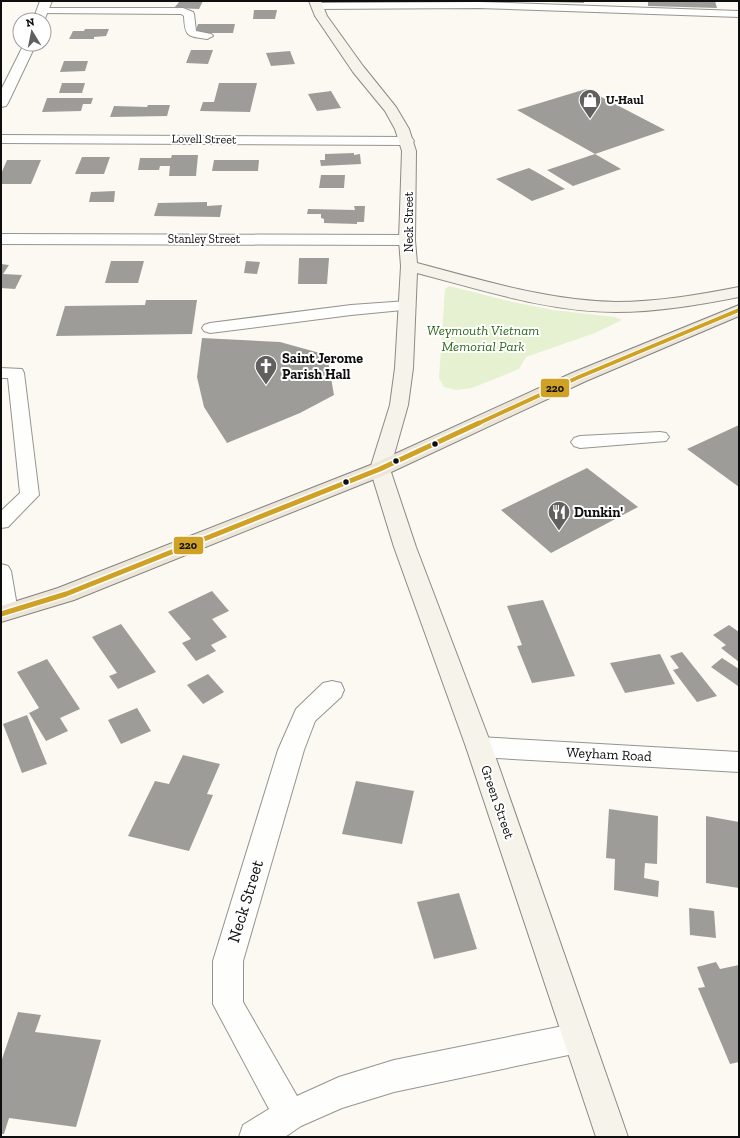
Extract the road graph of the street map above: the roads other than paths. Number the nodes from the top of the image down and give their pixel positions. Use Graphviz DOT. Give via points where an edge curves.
graph roads {
  1 [pos="316,3"];
  2 [pos="42,11"];
  3 [pos="739,14"];
  4 [pos="207,36"];
  5 [pos="26,52"];
  6 [pos="1,103"];
  7 [pos="1,139"];
  8 [pos="407,141"];
  9 [pos="1,239"];
  10 [pos="408,240"];
  11 [pos="409,266"];
  12 [pos="739,292"];
  13 [pos="407,306"];
  14 [pos="739,310"];
  15 [pos="210,328"];
  16 [pos="1,373"];
  17 [pos="660,437"];
  18 [pos="580,442"];
  19 [pos="380,469"];
  20 [pos="1,522"];
  21 [pos="1,571"];
  22 [pos="4,613"];
  23 [pos="332,690"];
  24 [pos="479,747"];
  25 [pos="736,760"];
  26 [pos="578,1038"];
  27 [pos="290,1115"];
  28 [pos="255,1137"];
  29 [pos="612,1137"];
  1 -- 3 [label="lane" via="479,5"];
  1 -- 8 [label="street, Neck Street" via="321,16 358,69 391,110"];
  2 -- 4 [label="lane" via="183,11 189,14 190,31"];
  5 -- 6 [label="street"];
  7 -- 8 [label="street, Lovell Street"];
  8 -- 10 [label="street, Neck Street" via="410,166"];
  9 -- 10 [label="street, Stanley Street"];
  10 -- 11 [label="street, Neck Street"];
  11 -- 12 [label="street" via="565,303 651,306"];
  11 -- 13 [label="street, Neck Street"];
  13 -- 15 [label="lane" via="351,310"];
  13 -- 19 [label="street, Neck Street" via="404,368 399,405"];
  14 -- 19 [label="main road" via="579,378"];
  16 -- 20 [label="lane" via="16,373 30,495"];
  17 -- 18 [label="lane"];
  19 -- 22 [label="main road" via="66,594"];
  19 -- 24 [label="street, Green Street" via="405,547"];
  21 -- 22 [label="lane"];
  23 -- 27 [label="street, Neck Street" via="305,716 291,750 228,961 228,1004"];
  24 -- 25 [label="street, Weyham Road"];
  24 -- 26 [label="street, Green Street"];
  26 -- 27 [label="street" via="394,1076 339,1093"];
  26 -- 29 [label="street, Green Street"];
  27 -- 28 [label="street"];
}
